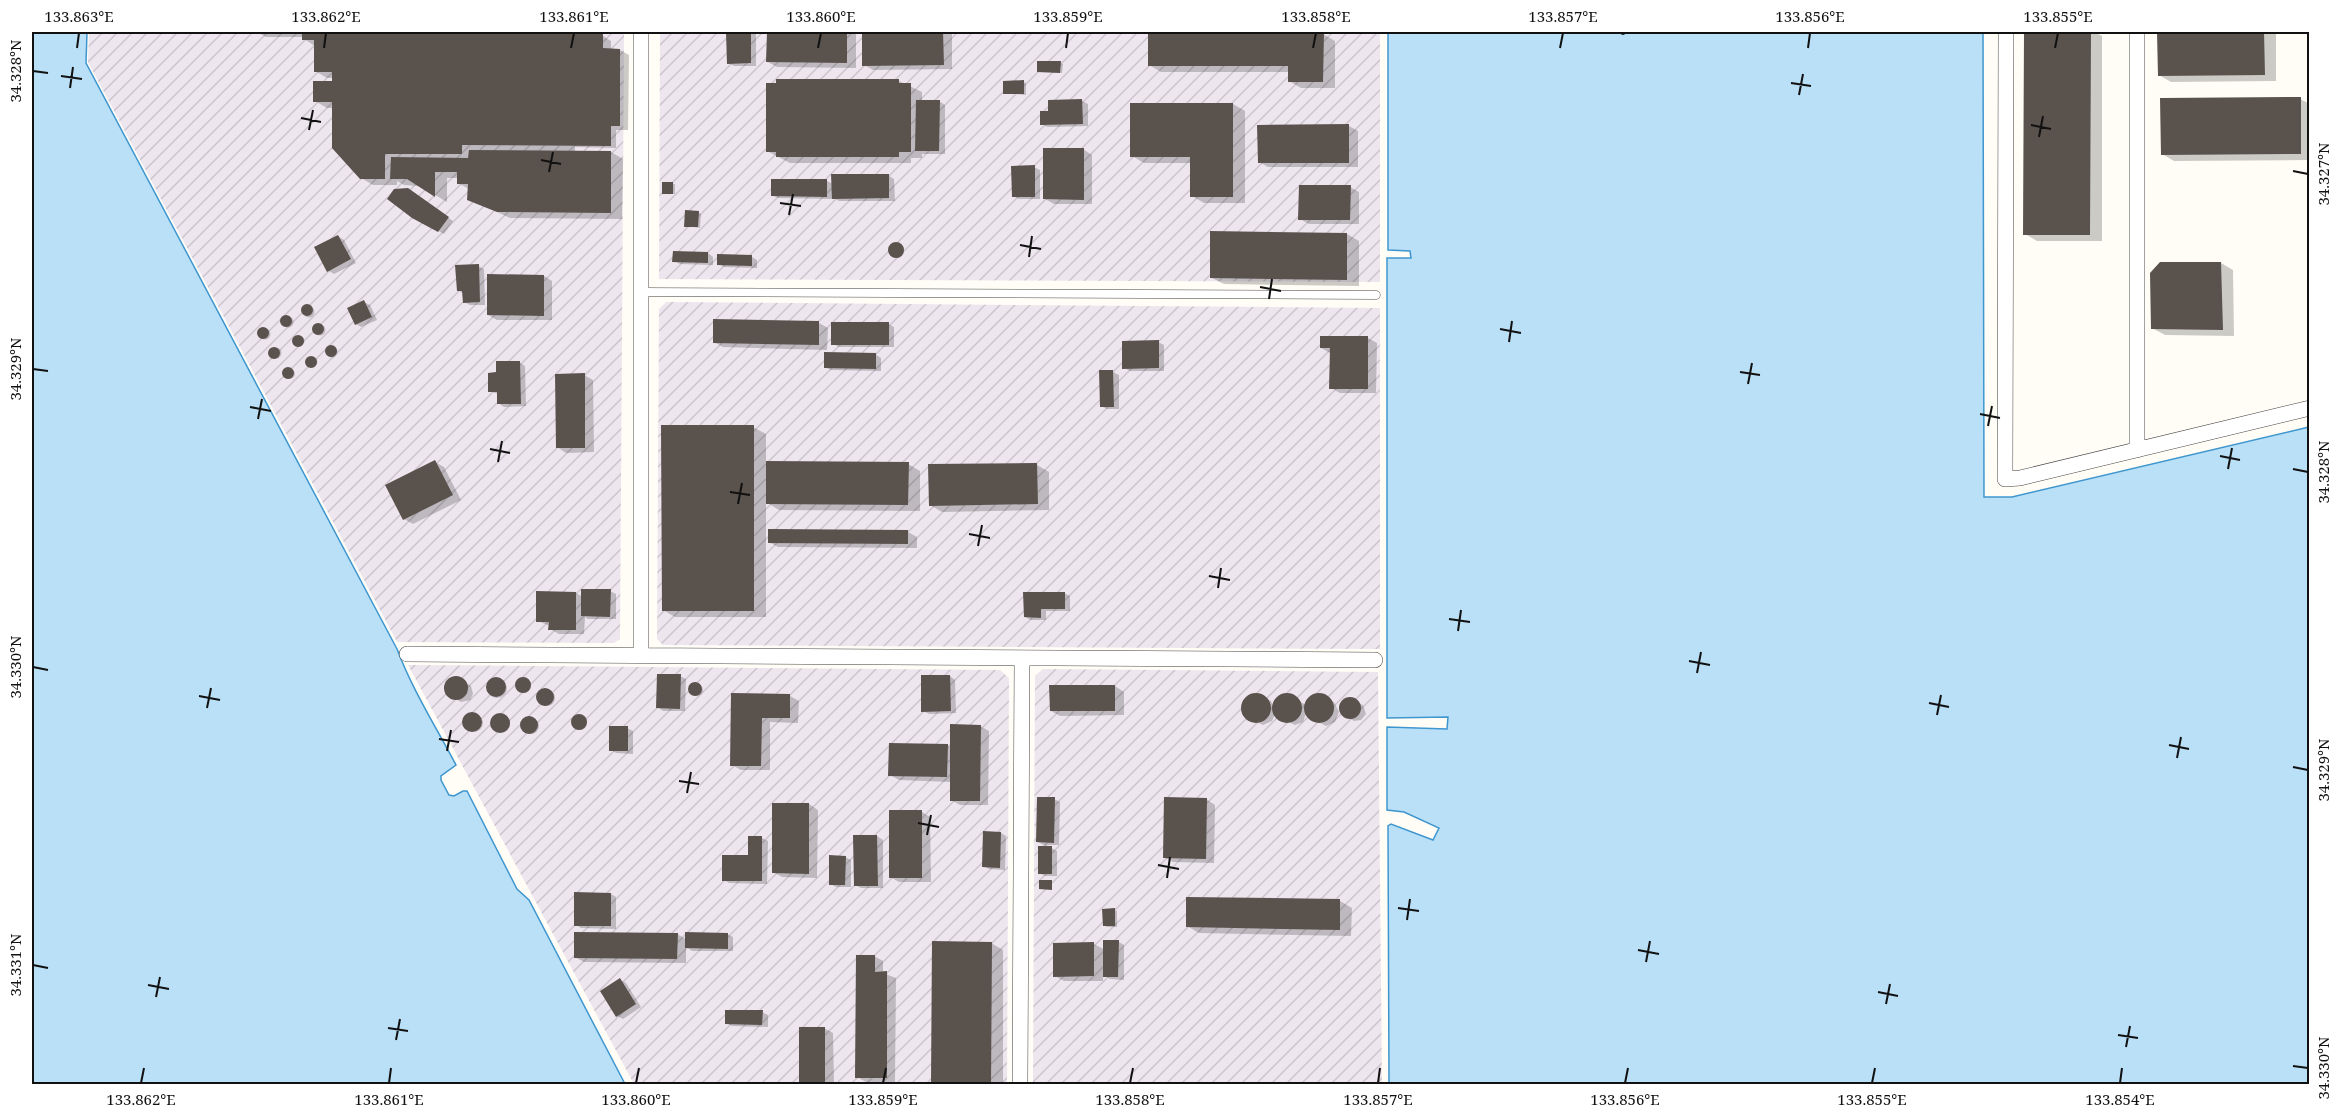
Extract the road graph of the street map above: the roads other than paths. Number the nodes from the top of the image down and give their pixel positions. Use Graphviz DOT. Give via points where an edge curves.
graph roads {
  1 [pos="641,32"];
  2 [pos="2006,32"];
  3 [pos="2137,32"];
  4 [pos="641,292"];
  5 [pos="1376,296"];
  6 [pos="2310,408"];
  7 [pos="2137,450"];
  8 [pos="407,654"];
  9 [pos="641,655"];
  10 [pos="1022,658"];
  11 [pos="1375,660"];
  12 [pos="1020,1084"];
  1 -- 4 [label="street"];
  2 -- 7 [label="street" via="2005,479"];
  3 -- 7 [label="street"];
  4 -- 5 [label="lane"];
  4 -- 9 [label="street"];
  6 -- 7 [label="street"];
  8 -- 9 [label="street"];
  9 -- 10 [label="street"];
  10 -- 11 [label="street"];
  10 -- 12 [label="street"];
}
